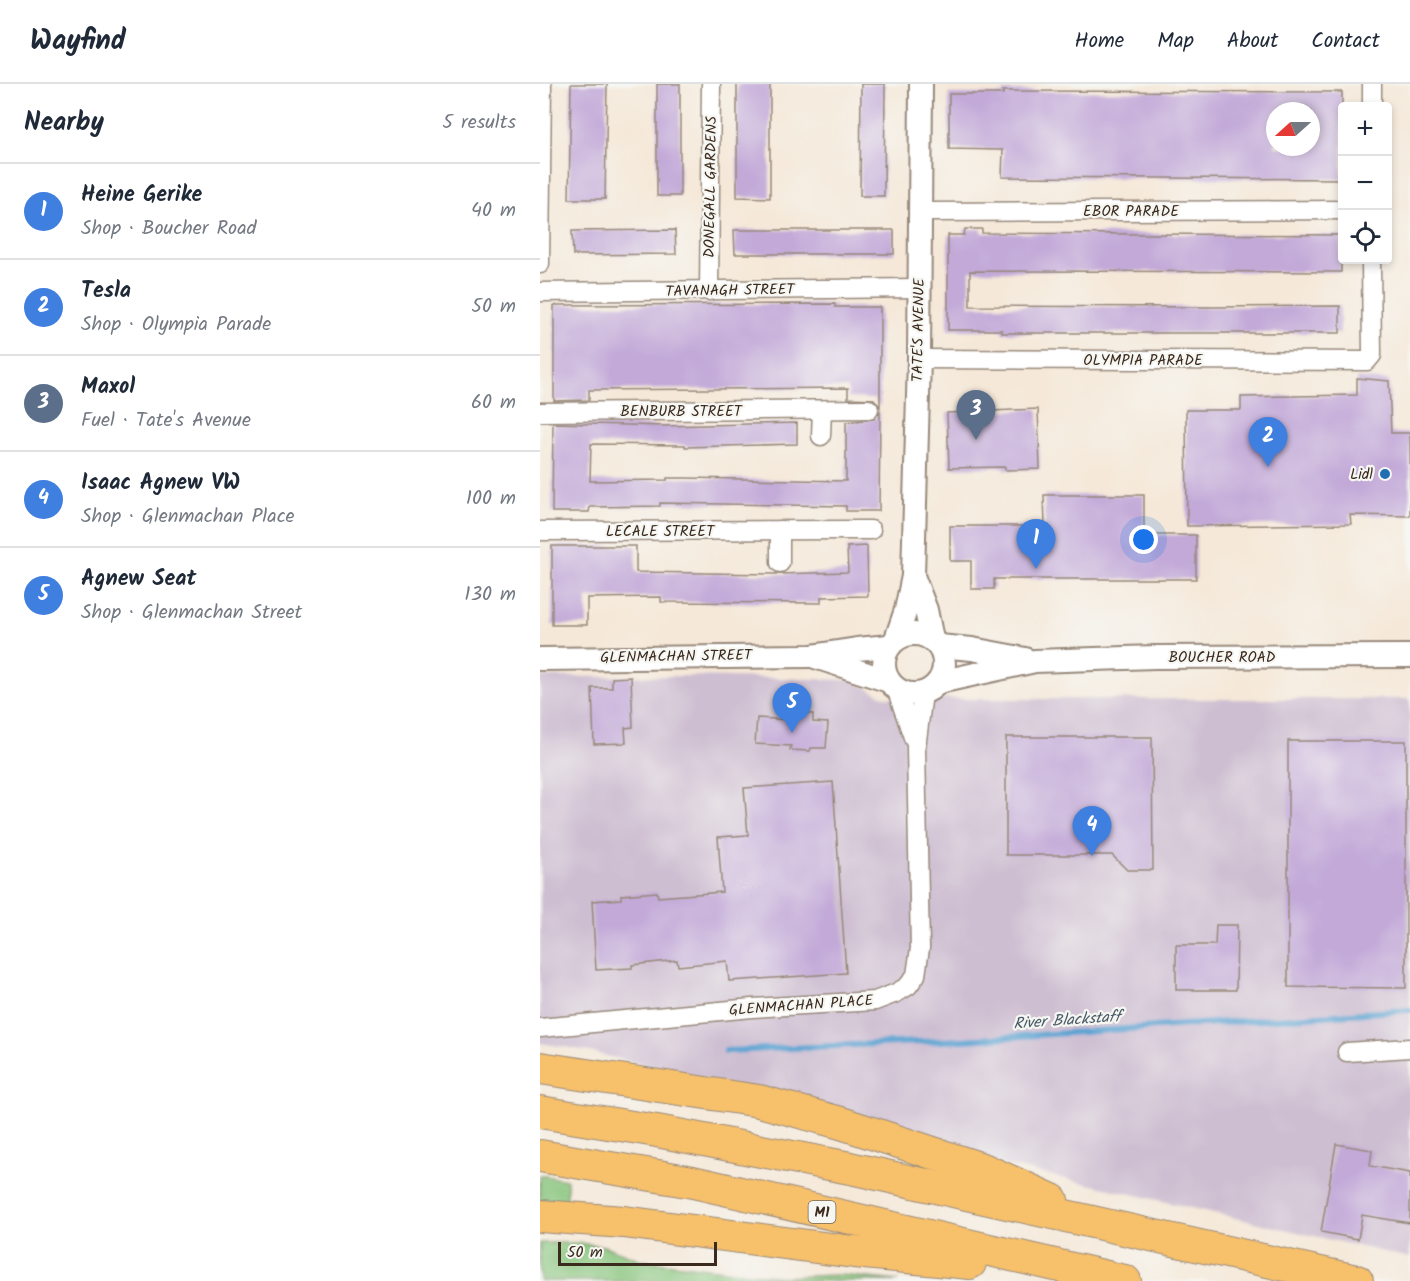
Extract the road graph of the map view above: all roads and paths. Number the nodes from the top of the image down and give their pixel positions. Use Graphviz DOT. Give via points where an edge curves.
graph roads {
  1 [pos="542,84"];
  2 [pos="711,84"];
  3 [pos="921,84"];
  4 [pos="1372,84"];
  5 [pos="1372,102"];
  6 [pos="540,168"];
  7 [pos="920,210"];
  8 [pos="1338,210"];
  9 [pos="540,264"];
  10 [pos="1371,264"];
  11 [pos="919,288"];
  12 [pos="709,291"];
  13 [pos="540,292"];
  14 [pos="919,359"];
  15 [pos="869,409"];
  16 [pos="822,410"];
  17 [pos="540,412"];
  18 [pos="821,436"];
  19 [pos="780,530"];
  20 [pos="871,530"];
  21 [pos="540,531"];
  22 [pos="780,563"];
  23 [pos="914,576"];
  24 [pos="935,642"];
  25 [pos="893,643"];
  26 [pos="811,656"];
  27 [pos="1410,656"];
  28 [pos="540,659"];
  29 [pos="1035,661"];
  30 [pos="892,685"];
  31 [pos="931,688"];
  32 [pos="916,745"];
  33 [pos="548,1028"];
  34 [pos="1410,1048"];
  35 [pos="1347,1052"];
  36 [pos="540,1068"];
  37 [pos="540,1112"];
  38 [pos="540,1156"];
  39 [pos="540,1216"];
  40 [pos="1101,1225"];
  41 [pos="1114,1279"];
  42 [pos="1357,1281"];
  1 -- 6 [label="street"];
  2 -- 12 [label="street, DONEGALL GARDENS"];
  3 -- 7 [label="street, TATE'S AVENUE"];
  4 -- 5 [label="street"];
  6 -- 9 [label="street"];
  7 -- 8 [label="street, EBOR PARADE"];
  7 -- 11 [label="street, TATE'S AVENUE"];
  10 -- 14 [label="street, OLYMPIA PARADE" via="1372,355 1367,361"];
  11 -- 12 [label="street, TAVANAGH STREET"];
  11 -- 14 [label="street, TATE'S AVENUE"];
  12 -- 13 [label="street, TAVANAGH STREET"];
  14 -- 23 [label="street, TATE'S AVENUE"];
  15 -- 16 [label="street, BENBURB STREET"];
  16 -- 17 [label="street, BENBURB STREET"];
  16 -- 18 [label="street"];
  19 -- 20 [label="street, LECALE STREET"];
  19 -- 21 [label="street, LECALE STREET"];
  19 -- 22 [label="street"];
  23 -- 24 [label="street, TATE'S AVENUE"];
  23 -- 25 [label="street, TATE'S AVENUE"];
  24 -- 25 [label="street" via="914,633"];
  24 -- 29 [label="street, BOUCHER ROAD"];
  24 -- 31 [label="street" via="945,664 943,674"];
  25 -- 26 [label="street, GLENMACHAN STREET"];
  25 -- 30 [label="street" via="885,654 884,664"];
  26 -- 28 [label="street, GLENMACHAN STREET"];
  26 -- 30 [label="street, GLENMACHAN STREET"];
  27 -- 29 [label="street, BOUCHER ROAD"];
  29 -- 31 [label="street, BOUCHER ROAD"];
  30 -- 31 [label="street" via="904,693"];
  30 -- 32 [label="street"];
  31 -- 32 [label="street"];
  32 -- 33 [label="street, GLENMACHAN PLACE" via="920,948 916,975 908,986 875,1001 752,1008"];
  34 -- 35 [label="street"];
  36 -- 40 [label="highway" via="759,1101 841,1123 985,1170"];
  37 -- 40 [label="highway" via="850,1168"];
  38 -- 41 [label="highway, M1" via="693,1182"];
  39 -- 41 [label="highway" via="624,1222 854,1252"];
  40 -- 42 [label="highway"];
}
